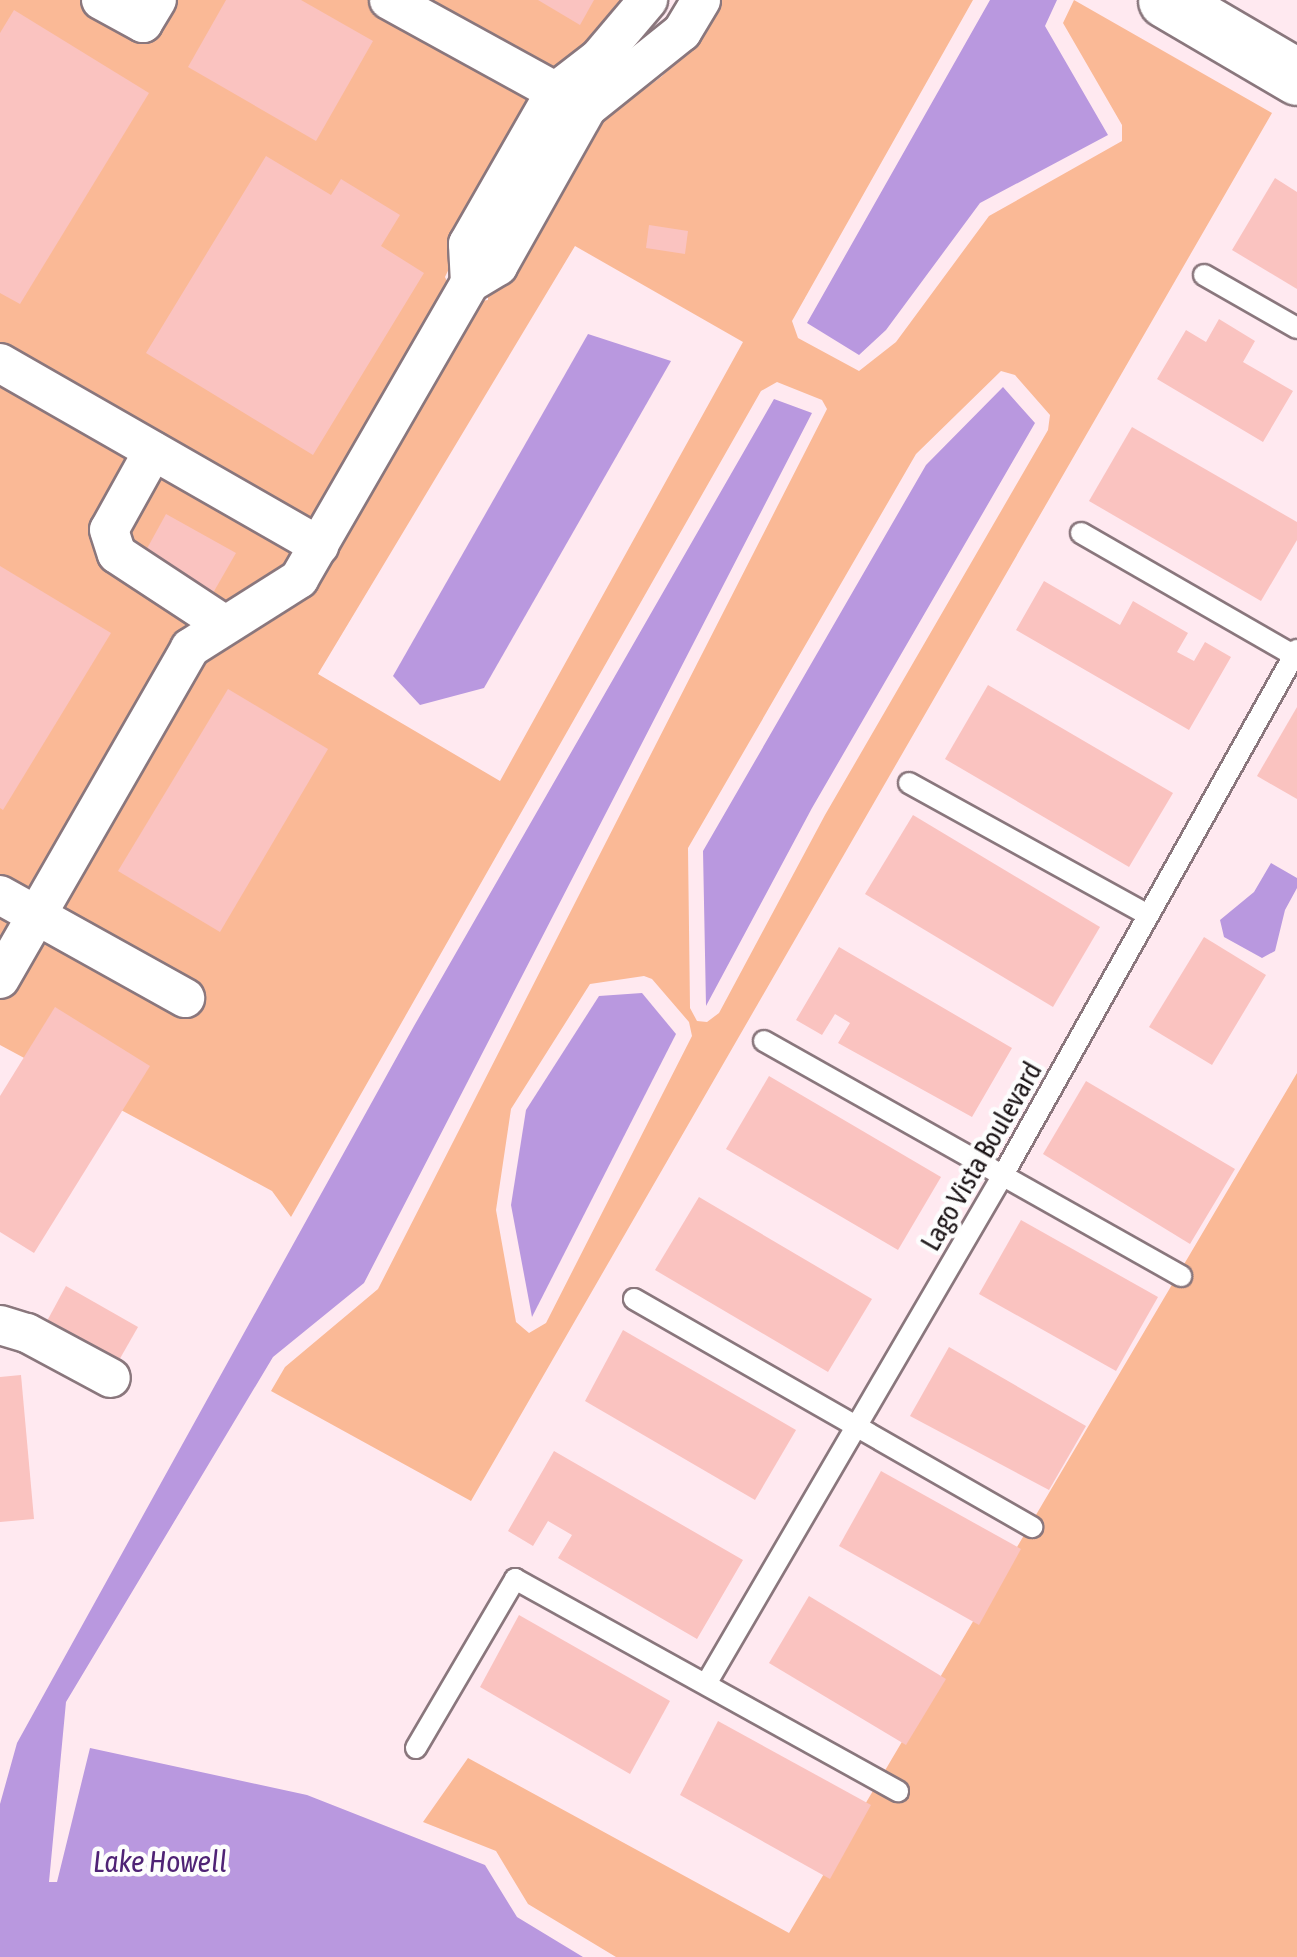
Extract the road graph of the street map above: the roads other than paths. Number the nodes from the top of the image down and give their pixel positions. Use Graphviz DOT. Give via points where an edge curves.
graph roads {
  1 [pos="100,0"];
  2 [pos="157,0"];
  3 [pos="390,0"];
  4 [pos="648,0"];
  5 [pos="701,0"];
  6 [pos="1166,0"];
  7 [pos="1297,77"];
  8 [pos="571,100"];
  9 [pos="1204,275"];
  10 [pos="1297,328"];
  11 [pos="0,363"];
  12 [pos="153,451"];
  13 [pos="1081,534"];
  14 [pos="319,546"];
  15 [pos="225,625"];
  16 [pos="1296,654"];
  17 [pos="909,782"];
  18 [pos="0,895"];
  19 [pos="37,915"];
  20 [pos="1148,915"];
  21 [pos="0,980"];
  22 [pos="185,998"];
  23 [pos="764,1041"];
  24 [pos="1003,1175"];
  25 [pos="1181,1276"];
  26 [pos="634,1300"];
  27 [pos="0,1325"];
  28 [pos="111,1378"];
  29 [pos="856,1426"];
  30 [pos="1032,1526"];
  31 [pos="706,1684"];
  32 [pos="416,1748"];
  33 [pos="898,1791"];
  1 -- 2 [label="street" via="143,23"];
  3 -- 8 [label="street"];
  4 -- 8 [label="street"];
  5 -- 8 [label="street" via="682,32"];
  6 -- 7 [label="main road"];
  8 -- 14 [label="street" via="468,244 470,283"];
  9 -- 10 [label="lane"];
  11 -- 12 [label="street"];
  12 -- 14 [label="street"];
  12 -- 15 [label="street" via="109,530 118,554"];
  13 -- 16 [label="lane"];
  14 -- 15 [label="street" via="300,579"];
  15 -- 19 [label="street" via="190,648"];
  16 -- 20 [label="lane, Lago Vista Boulevard"];
  17 -- 20 [label="lane"];
  18 -- 19 [label="street"];
  19 -- 21 [label="street"];
  19 -- 22 [label="street"];
  20 -- 24 [label="lane, Lago Vista Boulevard"];
  23 -- 24 [label="lane"];
  24 -- 25 [label="lane"];
  24 -- 29 [label="lane, Lago Vista Boulevard"];
  26 -- 29 [label="lane"];
  27 -- 28 [label="street"];
  29 -- 30 [label="lane"];
  29 -- 31 [label="lane, Lago Vista Boulevard"];
  31 -- 32 [label="lane" via="515,1579"];
  31 -- 33 [label="lane"];
}
